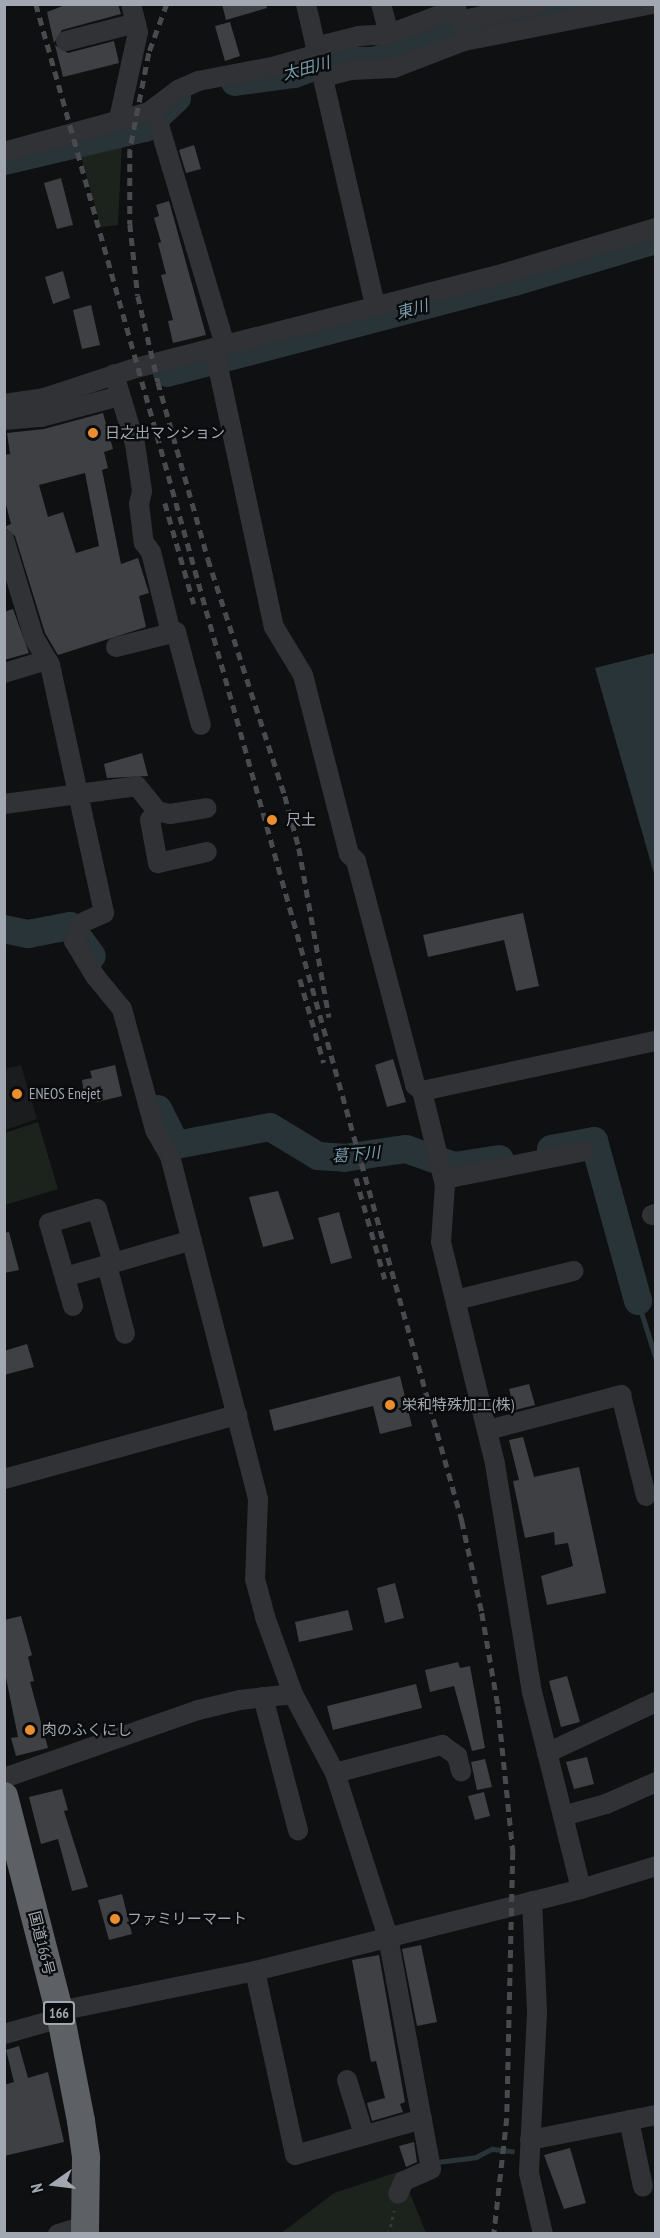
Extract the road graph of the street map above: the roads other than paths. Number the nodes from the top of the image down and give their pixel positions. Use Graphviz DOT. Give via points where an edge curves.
graph roads {
  1 [pos="306,4"];
  2 [pos="381,4"];
  3 [pos="537,4"];
  4 [pos="652,4"];
  5 [pos="455,7"];
  6 [pos="133,14"];
  7 [pos="389,34"];
  8 [pos="66,41"];
  9 [pos="318,54"];
  10 [pos="323,77"];
  11 [pos="119,119"];
  12 [pos="159,125"];
  13 [pos="4,152"];
  14 [pos="656,228"];
  15 [pos="375,305"];
  16 [pos="218,352"];
  17 [pos="114,374"];
  18 [pos="120,396"];
  19 [pos="4,404"];
  20 [pos="4,420"];
  21 [pos="4,539"];
  22 [pos="171,633"];
  23 [pos="116,647"];
  24 [pos="47,660"];
  25 [pos="4,673"];
  26 [pos="201,725"];
  27 [pos="78,796"];
  28 [pos="4,804"];
  29 [pos="207,808"];
  30 [pos="157,811"];
  31 [pos="207,852"];
  32 [pos="656,1041"];
  33 [pos="422,1091"];
  34 [pos="585,1151"];
  35 [pos="444,1179"];
  36 [pos="192,1240"];
  37 [pos="110,1264"];
  38 [pos="573,1271"];
  39 [pos="65,1277"];
  40 [pos="456,1300"];
  41 [pos="73,1306"];
  42 [pos="125,1334"];
  43 [pos="237,1415"];
  44 [pos="488,1430"];
  45 [pos="4,1479"];
  46 [pos="645,1496"];
  47 [pos="293,1694"];
  48 [pos="263,1697"];
  49 [pos="656,1702"];
  50 [pos="547,1753"];
  51 [pos="461,1771"];
  52 [pos="335,1773"];
  53 [pos="4,1778"];
  54 [pos="656,1782"];
  55 [pos="4,1796"];
  56 [pos="563,1816"];
  57 [pos="298,1830"];
  58 [pos="10,1842"];
  59 [pos="656,1866"];
  60 [pos="581,1889"];
  61 [pos="532,1901"];
  62 [pos="388,1937"];
  63 [pos="255,1971"];
  64 [pos="60,2015"];
  65 [pos="4,2034"];
  66 [pos="347,2080"];
  67 [pos="656,2115"];
  68 [pos="422,2119"];
  69 [pos="629,2120"];
  70 [pos="364,2135"];
  71 [pos="530,2140"];
  72 [pos="643,2187"];
  73 [pos="398,2194"];
  74 [pos="86,2230"];
  75 [pos="58,2234"];
  76 [pos="543,2234"];
  1 -- 9 [label="street"];
  2 -- 7 [label="street"];
  3 -- 5 [label="street" via="459,21"];
  4 -- 10 [label="street" via="464,41 394,68 351,70"];
  5 -- 7 [label="street"];
  6 -- 8 [label="street"];
  6 -- 11 [label="street" via="138,32"];
  7 -- 9 [label="street" via="327,44"];
  9 -- 10 [label="street"];
  9 -- 11 [label="street" via="198,81 178,90 149,112"];
  10 -- 15 [label="street"];
  11 -- 13 [label="street"];
  12 -- 16 [label="street"];
  14 -- 15 [label="street" via="505,273"];
  15 -- 16 [label="street"];
  16 -- 17 [label="street"];
  16 -- 33 [label="street" via="274,627 303,675 415,1085"];
  17 -- 18 [label="street"];
  17 -- 19 [label="street" via="44,398"];
  18 -- 20 [label="street" via="41,417"];
  18 -- 22 [label="street" via="135,444 144,543 151,552"];
  21 -- 24 [label="street" via="21,602"];
  22 -- 23 [label="street"];
  22 -- 26 [label="street" via="176,632"];
  24 -- 25 [label="street"];
  24 -- 27 [label="street"];
  27 -- 28 [label="street"];
  27 -- 30 [label="street" via="137,786"];
  27 -- 36 [label="street" via="104,913 82,923 74,941 94,976 122,1008 155,1130 170,1156"];
  29 -- 30 [label="street" via="170,814"];
  30 -- 31 [label="street" via="150,820 158,863"];
  32 -- 33 [label="street"];
  33 -- 35 [label="street"];
  34 -- 35 [label="street"];
  35 -- 40 [label="street" via="441,1242"];
  36 -- 37 [label="street"];
  36 -- 43 [label="street"];
  37 -- 39 [label="street"];
  37 -- 39 [label="street" via="97,1209 49,1223"];
  37 -- 42 [label="street"];
  38 -- 40 [label="street"];
  39 -- 41 [label="street"];
  40 -- 44 [label="street"];
  43 -- 45 [label="street"];
  43 -- 47 [label="street" via="258,1500 255,1579"];
  44 -- 46 [label="street" via="621,1395"];
  44 -- 50 [label="street" via="524,1655"];
  47 -- 48 [label="street"];
  47 -- 52 [label="street"];
  48 -- 53 [label="street" via="198,1710"];
  48 -- 57 [label="street"];
  49 -- 50 [label="street"];
  50 -- 56 [label="street"];
  51 -- 52 [label="street" via="457,1756 442,1745"];
  52 -- 62 [label="street"];
  54 -- 56 [label="street" via="606,1804"];
  55 -- 58 [label="highway, 国道166号 / 166"];
  56 -- 60 [label="street"];
  58 -- 64 [label="highway, 国道166号 / 166"];
  59 -- 60 [label="street"];
  60 -- 61 [label="street"];
  61 -- 62 [label="street"];
  61 -- 71 [label="street" via="537,2013"];
  62 -- 63 [label="street"];
  62 -- 68 [label="street"];
  63 -- 64 [label="street"];
  63 -- 70 [label="street" via="295,2155"];
  64 -- 65 [label="street"];
  64 -- 74 [label="highway, 国道166号 / 166" via="86,2158"];
  66 -- 70 [label="street"];
  67 -- 69 [label="street"];
  68 -- 70 [label="street"];
  68 -- 73 [label="street" via="431,2169 404,2181"];
  69 -- 71 [label="street"];
  69 -- 72 [label="street"];
  71 -- 76 [label="street" via="529,2173"];
  74 -- 75 [label="street"];
}
